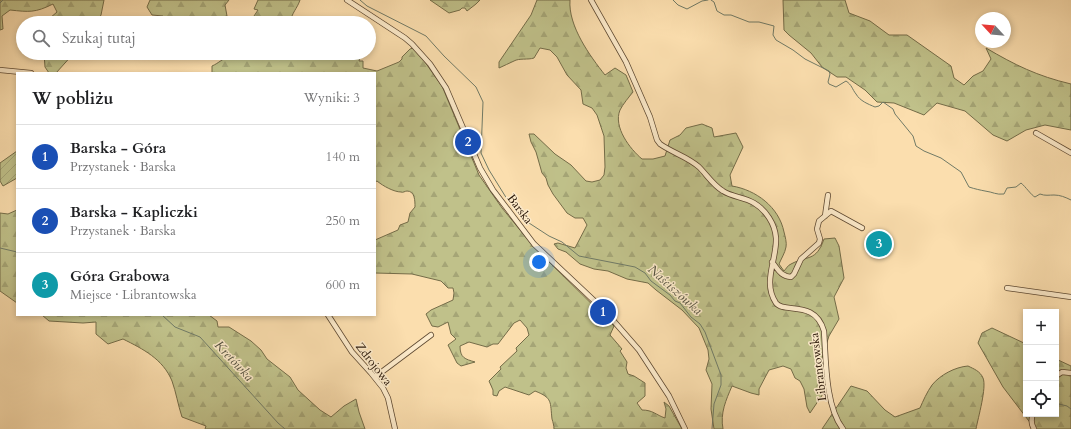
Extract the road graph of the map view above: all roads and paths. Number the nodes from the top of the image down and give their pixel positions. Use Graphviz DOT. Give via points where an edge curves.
graph roads {
  1 [pos="347,0"];
  2 [pos="591,0"];
  3 [pos="371,16"];
  4 [pos="376,19"];
  5 [pos="0,70"];
  6 [pos="21,72"];
  7 [pos="1036,132"];
  8 [pos="1071,153"];
  9 [pos="828,195"];
  10 [pos="825,216"];
  11 [pos="862,228"];
  12 [pos="772,262"];
  13 [pos="1007,288"];
  14 [pos="1071,297"];
  15 [pos="329,316"];
  16 [pos="431,335"];
  17 [pos="1071,373"];
  18 [pos="1059,374"];
  19 [pos="374,377"];
  20 [pos="1032,417"];
  21 [pos="395,429"];
  22 [pos="685,429"];
  23 [pos="842,429"];
  24 [pos="1034,429"];
  1 -- 3 [label="street, Barska"];
  2 -- 12 [label="street, Librantowska" via="626,62 657,140 667,149 693,162 723,191 753,202 763,210 776,237"];
  4 -- 22 [label="street, Barska" via="405,38 430,64 446,88 489,184 534,244 604,310 639,350 669,396"];
  5 -- 6 [label="street"];
  7 -- 8 [label="street"];
  9 -- 10 [label="street"];
  10 -- 11 [label="street" via="831,211"];
  10 -- 12 [label="street" via="819,221 817,229 819,243 801,259 794,274 785,276"];
  12 -- 23 [label="street, Librantowska" via="770,282 775,302 782,307 798,308 808,312 823,325 829,392 835,416"];
  13 -- 14 [label="street"];
  15 -- 19 [label="street, Zdrojowa" via="356,358"];
  16 -- 19 [label="street"];
  17 -- 18 [label="street"];
  19 -- 21 [label="street, Zdrojowa" via="388,398"];
  20 -- 24 [label="street"];
}
